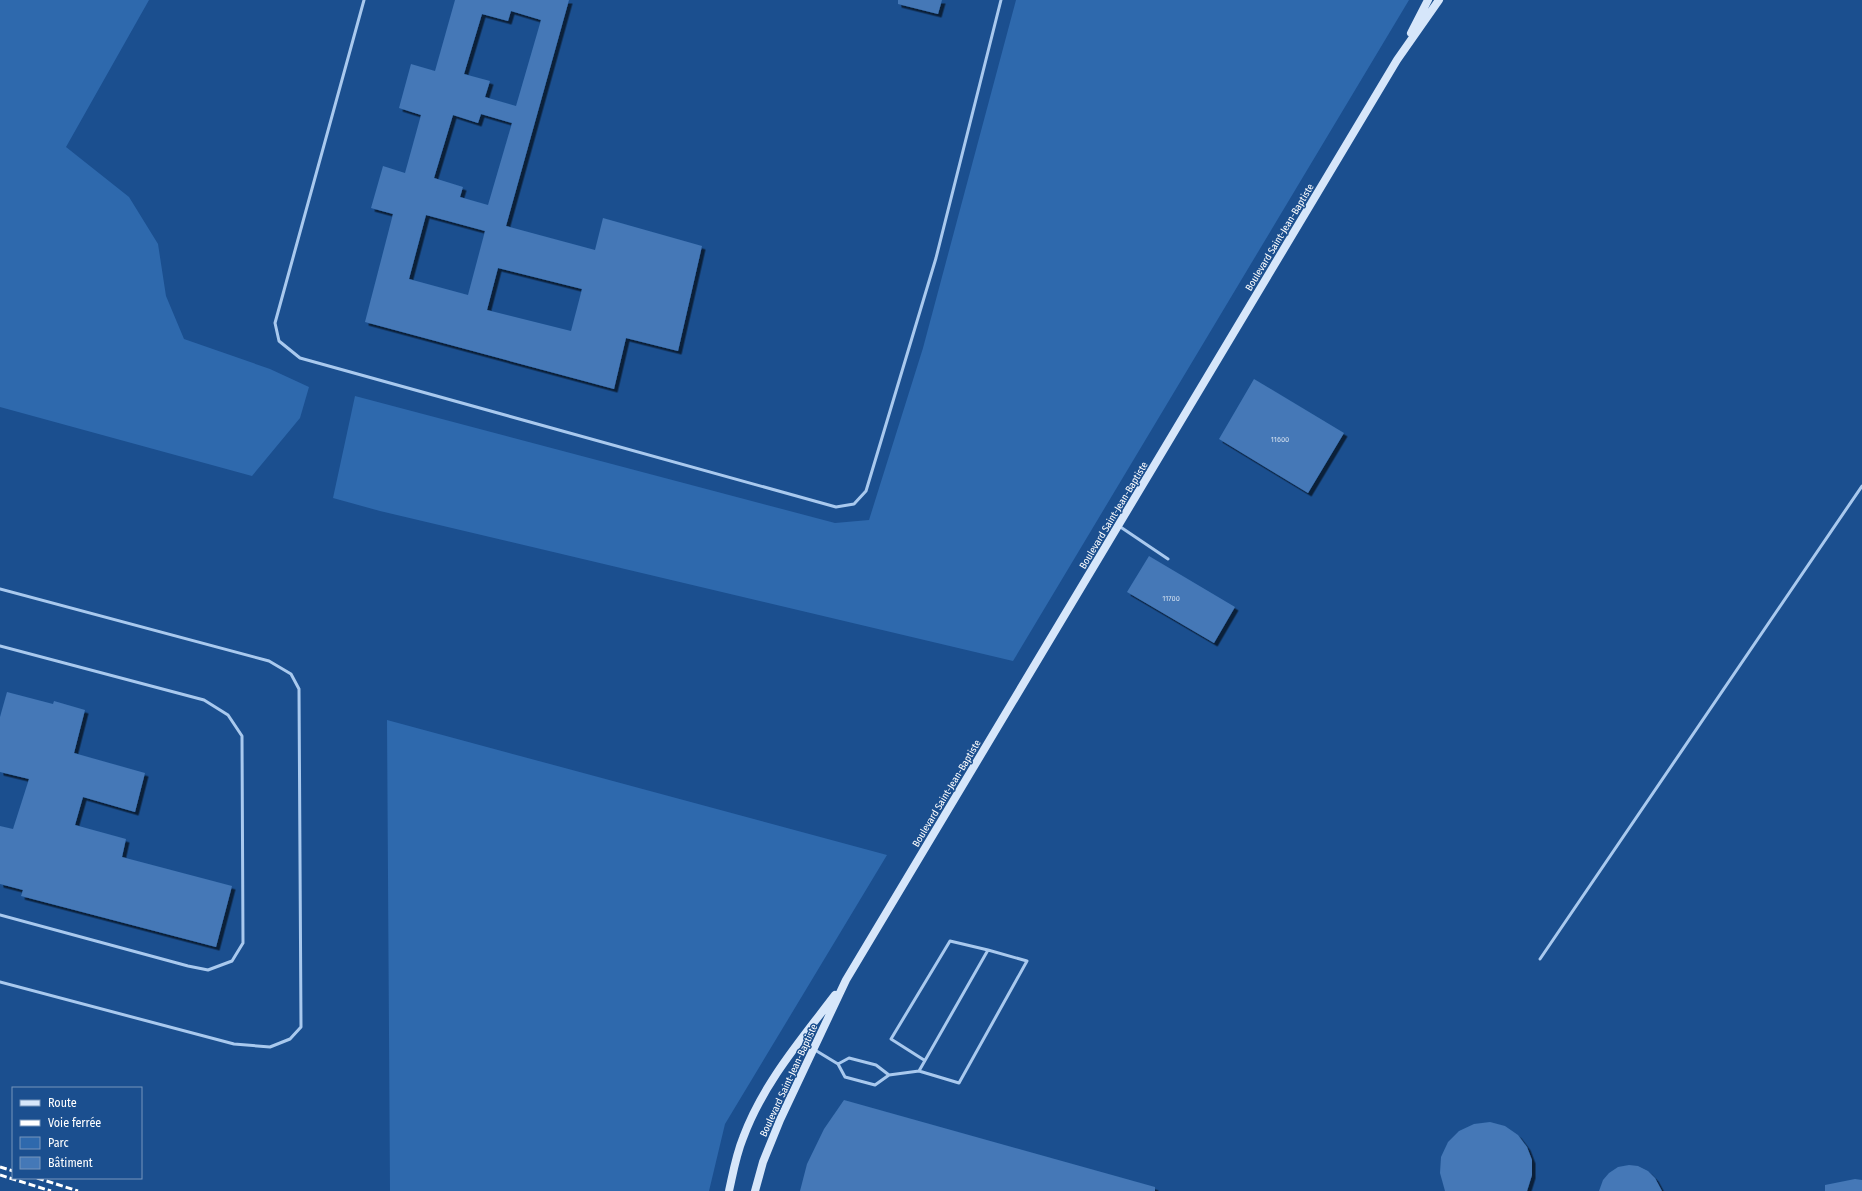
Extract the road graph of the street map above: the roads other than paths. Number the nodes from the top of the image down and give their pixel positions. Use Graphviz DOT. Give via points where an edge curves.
graph roads {
  1 [pos="364,0"];
  2 [pos="1001,0"];
  3 [pos="1428,0"];
  4 [pos="1439,0"];
  5 [pos="1397,60"];
  6 [pos="1862,486"];
  7 [pos="1118,526"];
  8 [pos="1168,559"];
  9 [pos="0,588"];
  10 [pos="0,646"];
  11 [pos="0,915"];
  12 [pos="988,950"];
  13 [pos="1540,959"];
  14 [pos="846,980"];
  15 [pos="0,982"];
  16 [pos="813,1049"];
  17 [pos="924,1060"];
  18 [pos="838,1064"];
  19 [pos="919,1072"];
  20 [pos="888,1075"];
  21 [pos="729,1191"];
  22 [pos="755,1191"];
  1 -- 2 [label="lane" via="275,324 279,342 300,358 836,507 854,504 866,491 936,258"];
  3 -- 5 [label="main road, Boulevard Saint-Jean-Baptiste"];
  4 -- 5 [label="main road, Boulevard Saint-Jean-Baptiste"];
  5 -- 7 [label="main road, Boulevard Saint-Jean-Baptiste"];
  6 -- 13 [label="lane"];
  7 -- 8 [label="lane"];
  7 -- 14 [label="main road, Boulevard Saint-Jean-Baptiste"];
  9 -- 15 [label="lane" via="269,661 291,674 299,689 301,1027 290,1040 270,1047 234,1044"];
  10 -- 11 [label="lane" via="204,700 228,715 242,736 243,943 232,961 208,970"];
  12 -- 17 [label="lane"];
  12 -- 17 [label="lane" via="950,941 891,1039"];
  12 -- 19 [label="lane" via="1027,961 959,1082"];
  14 -- 16 [label="main road, Boulevard Saint-Jean-Baptiste"];
  14 -- 21 [label="main road, Boulevard Saint-Jean-Baptiste" via="774,1076 763,1095 742,1139"];
  16 -- 18 [label="lane"];
  16 -- 22 [label="main road, Boulevard Saint-Jean-Baptiste" via="780,1120 763,1162"];
  17 -- 19 [label="lane"];
  18 -- 20 [label="lane" via="849,1058 876,1065"];
  18 -- 20 [label="lane" via="845,1078 875,1085"];
  19 -- 20 [label="lane"];
}
